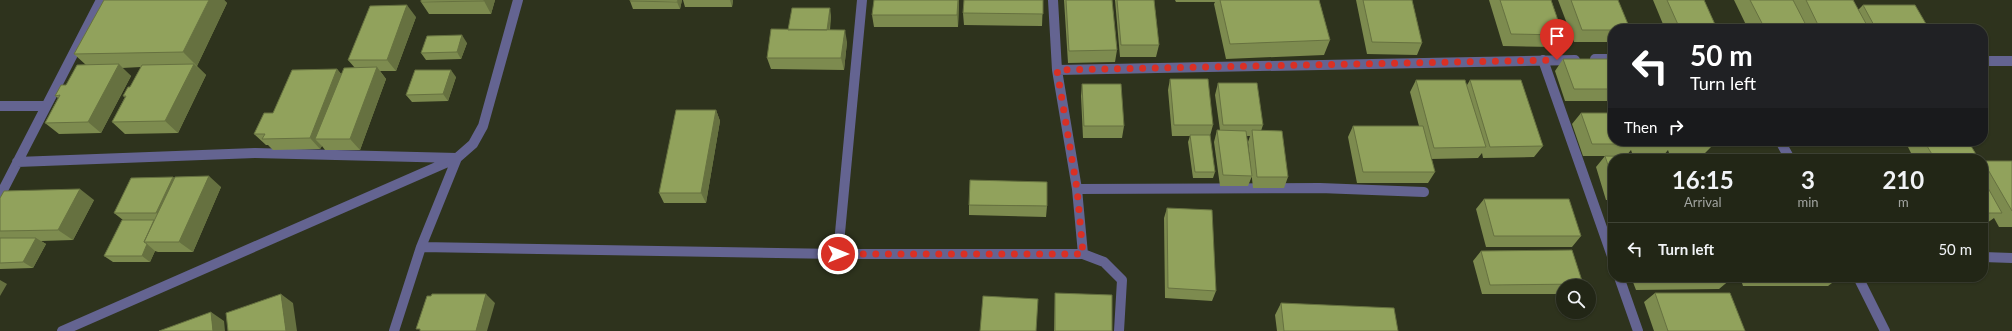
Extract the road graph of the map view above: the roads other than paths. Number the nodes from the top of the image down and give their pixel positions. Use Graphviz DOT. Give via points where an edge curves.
graph roads {
  1 [pos="101,0"];
  2 [pos="518,0"];
  3 [pos="862,0"];
  4 [pos="1053,0"];
  5 [pos="1608,59"];
  6 [pos="1543,60"];
  7 [pos="1988,61"];
  8 [pos="2012,61"];
  9 [pos="1057,70"];
  10 [pos="0,106"];
  11 [pos="46,106"];
  12 [pos="457,158"];
  13 [pos="17,162"];
  14 [pos="1077,189"];
  15 [pos="1424,192"];
  16 [pos="0,196"];
  17 [pos="1608,245"];
  18 [pos="422,247"];
  19 [pos="838,254"];
  20 [pos="1083,254"];
  21 [pos="1988,257"];
  22 [pos="2012,258"];
  23 [pos="1621,282"];
  24 [pos="1860,282"];
  25 [pos="62,331"];
  26 [pos="394,331"];
  27 [pos="1119,331"];
  28 [pos="1638,331"];
  29 [pos="1885,331"];
  1 -- 11 [label="street"];
  2 -- 12 [label="street" via="483,126 468,151"];
  3 -- 19 [label="street"];
  4 -- 9 [label="street"];
  5 -- 6 [label="street"];
  6 -- 9 [label="street"];
  6 -- 17 [label="street"];
  7 -- 8 [label="street"];
  9 -- 14 [label="street"];
  10 -- 11 [label="street"];
  11 -- 13 [label="street"];
  12 -- 13 [label="street" via="255,153"];
  12 -- 18 [label="street"];
  12 -- 25 [label="street"];
  13 -- 16 [label="street"];
  14 -- 15 [label="street" via="1320,188"];
  14 -- 20 [label="street"];
  18 -- 19 [label="street"];
  18 -- 26 [label="street"];
  19 -- 20 [label="street"];
  20 -- 27 [label="street" via="1104,262 1122,280"];
  21 -- 22 [label="street"];
  23 -- 28 [label="street"];
  24 -- 29 [label="street"];
}
